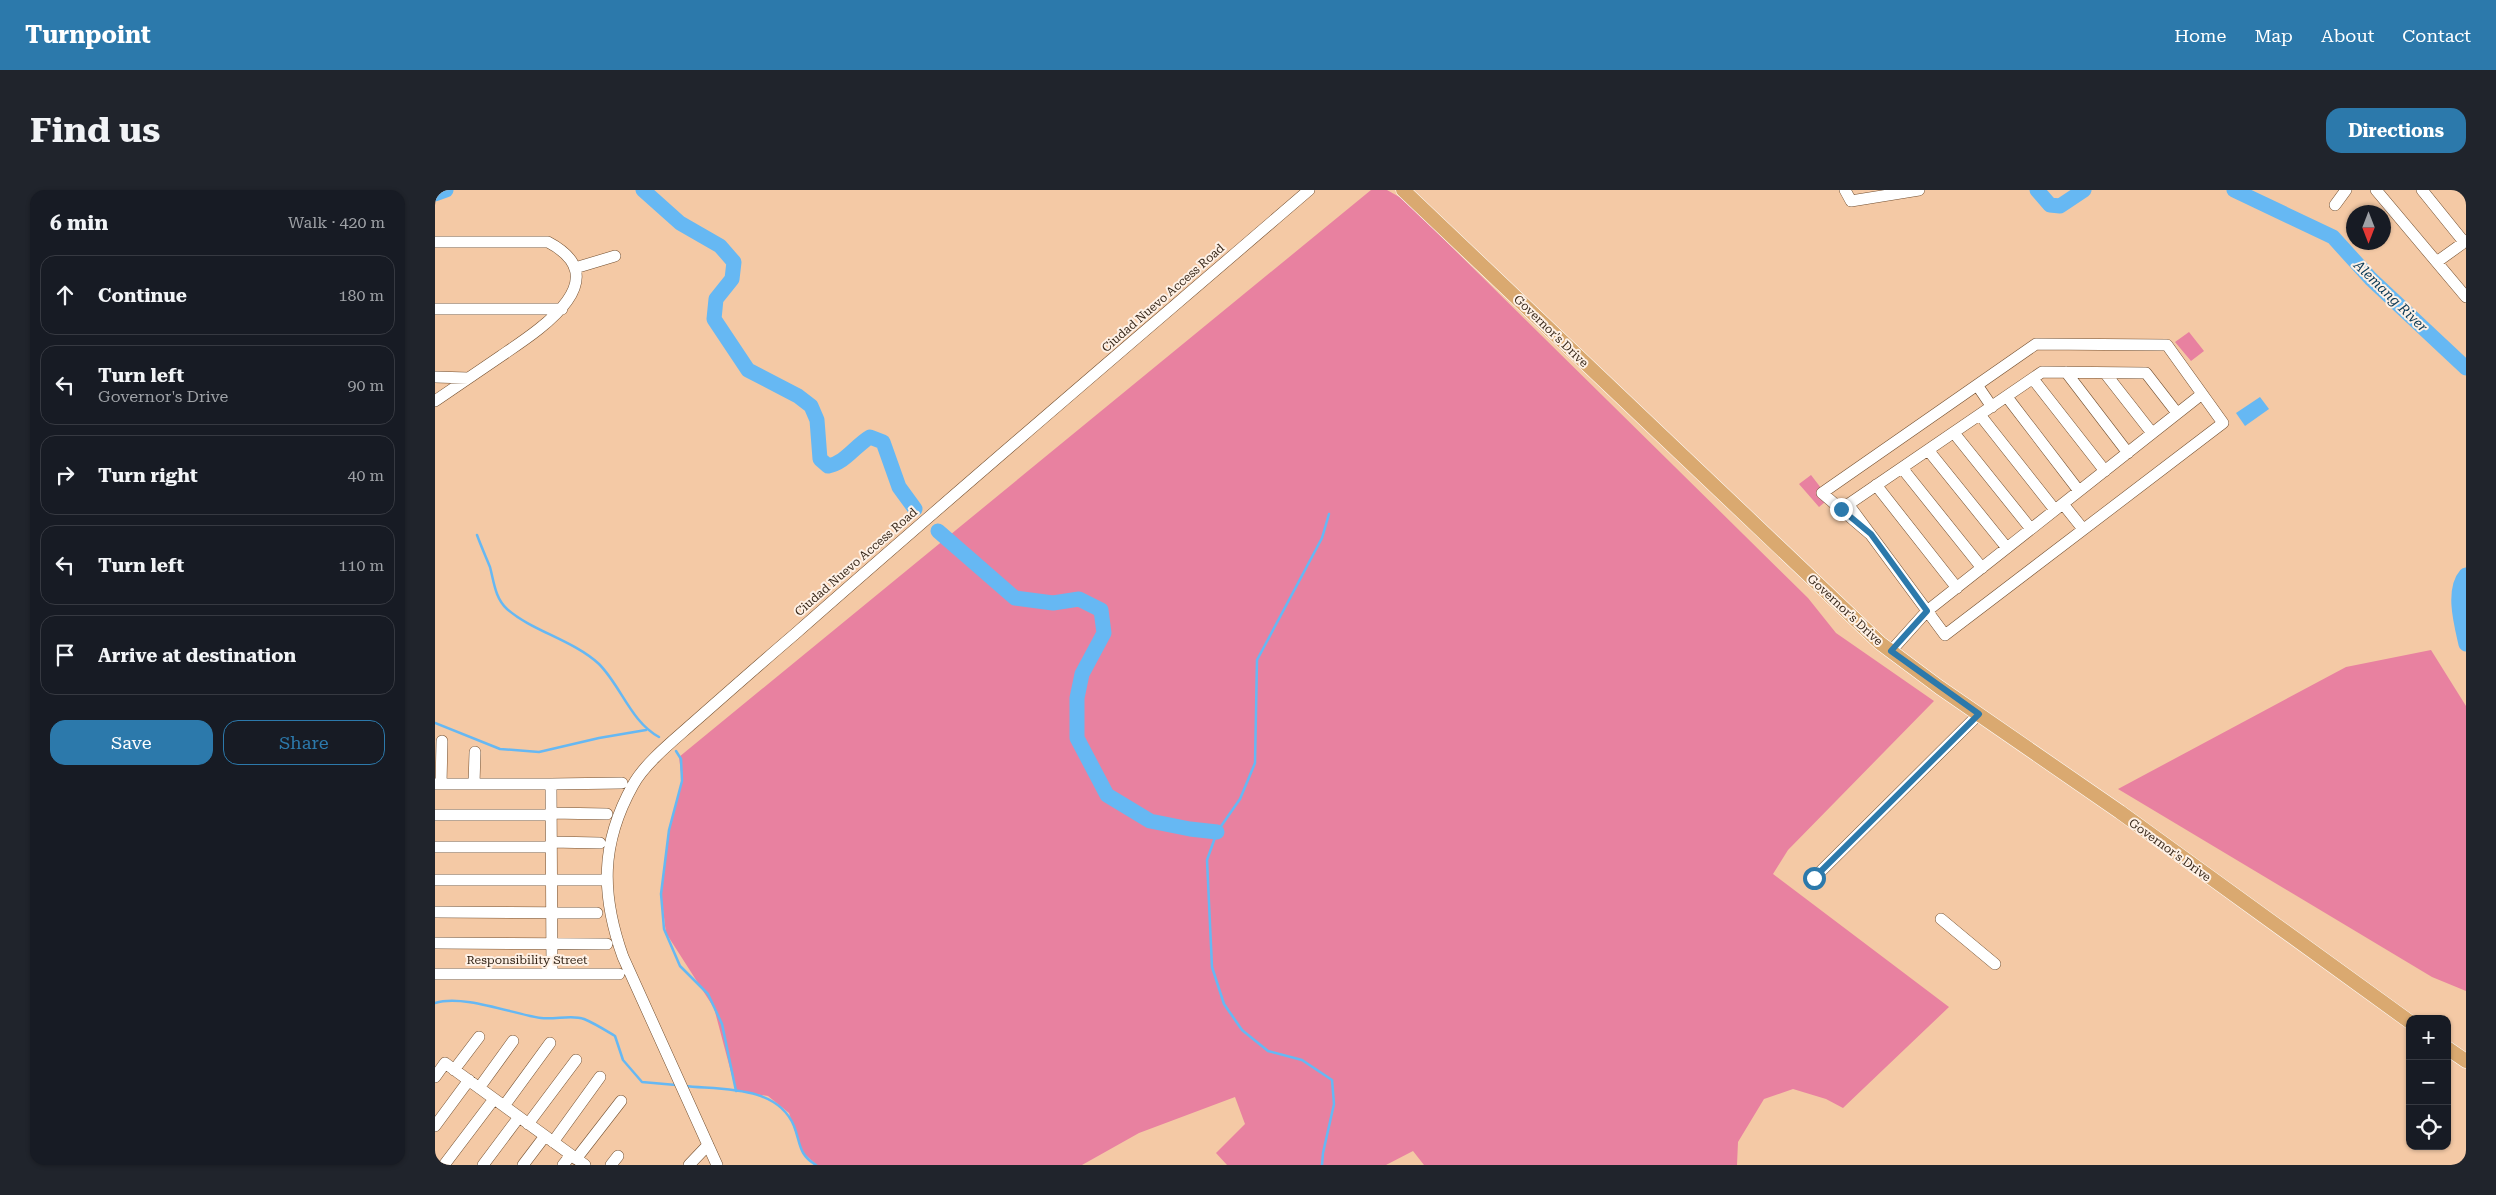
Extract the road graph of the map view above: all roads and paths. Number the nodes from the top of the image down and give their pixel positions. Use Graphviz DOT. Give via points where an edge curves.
graph roads {
  1 [pos="1309,190"];
  2 [pos="1403,190"];
  3 [pos="1845,190"];
  4 [pos="1919,190"];
  5 [pos="2346,190"];
  6 [pos="2422,190"];
  7 [pos="2384,193"];
  8 [pos="2335,205"];
  9 [pos="435,242"];
  10 [pos="2465,242"];
  11 [pos="615,256"];
  12 [pos="2438,261"];
  13 [pos="575,268"];
  14 [pos="2464,291"];
  15 [pos="435,309"];
  16 [pos="562,309"];
  17 [pos="2067,372"];
  18 [pos="2105,373"];
  19 [pos="435,377"];
  20 [pos="468,378"];
  21 [pos="2033,379"];
  22 [pos="1977,385"];
  23 [pos="2202,394"];
  24 [pos="2007,397"];
  25 [pos="435,401"];
  26 [pos="1992,407"];
  27 [pos="2177,413"];
  28 [pos="1980,415"];
  29 [pos="1954,432"];
  30 [pos="2152,433"];
  31 [pos="1928,450"];
  32 [pos="2127,453"];
  33 [pos="1902,468"];
  34 [pos="2105,471"];
  35 [pos="1876,485"];
  36 [pos="2079,491"];
  37 [pos="1845,507"];
  38 [pos="2059,507"];
  39 [pos="2031,529"];
  40 [pos="2083,529"];
  41 [pos="2007,548"];
  42 [pos="1982,568"];
  43 [pos="1957,588"];
  44 [pos="1927,611"];
  45 [pos="1891,651"];
  46 [pos="1979,714"];
  47 [pos="442,741"];
  48 [pos="475,752"];
  49 [pos="623,783"];
  50 [pos="438,784"];
  51 [pos="474,784"];
  52 [pos="551,784"];
  53 [pos="551,814"];
  54 [pos="607,814"];
  55 [pos="435,815"];
  56 [pos="600,843"];
  57 [pos="551,845"];
  58 [pos="435,847"];
  59 [pos="1814,878"];
  60 [pos="435,880"];
  61 [pos="551,880"];
  62 [pos="607,880"];
  63 [pos="435,912"];
  64 [pos="551,912"];
  65 [pos="597,913"];
  66 [pos="1941,919"];
  67 [pos="435,943"];
  68 [pos="551,943"];
  69 [pos="607,944"];
  70 [pos="1995,964"];
  71 [pos="435,974"];
  72 [pos="552,974"];
  73 [pos="619,974"];
  74 [pos="2406,1019"];
  75 [pos="479,1037"];
  76 [pos="513,1041"];
  77 [pos="550,1043"];
  78 [pos="2451,1051"];
  79 [pos="576,1060"];
  80 [pos="2466,1061"];
  81 [pos="454,1070"];
  82 [pos="435,1077"];
  83 [pos="601,1077"];
  84 [pos="469,1080"];
  85 [pos="479,1088"];
  86 [pos="494,1099"];
  87 [pos="621,1101"];
  88 [pos="504,1106"];
  89 [pos="524,1121"];
  90 [pos="435,1126"];
  91 [pos="549,1139"];
  92 [pos="706,1140"];
  93 [pos="577,1159"];
  94 [pos="444,1165"];
  95 [pos="483,1165"];
  96 [pos="523,1165"];
  97 [pos="563,1165"];
  98 [pos="689,1165"];
  99 [pos="717,1165"];
  1 -- 62 [label="street, Ciudad Nuevo Access Road" via="818,613 660,754 634,781 621,806 608,852"];
  2 -- 45 [label="main road, Governor's Drive" via="1846,613"];
  3 -- 4 [label="street" via="1851,201"];
  5 -- 8 [label="street"];
  6 -- 10 [label="street"];
  7 -- 12 [label="street"];
  9 -- 13 [label="street" via="548,242 560,248"];
  10 -- 12 [label="street"];
  11 -- 13 [label="street"];
  12 -- 14 [label="street"];
  13 -- 16 [label="street" via="575,286"];
  15 -- 16 [label="street"];
  16 -- 20 [label="street" via="545,326"];
  17 -- 18 [label="street"];
  17 -- 21 [label="street" via="2043,372"];
  17 -- 32 [label="street"];
  18 -- 27 [label="street" via="2146,373"];
  18 -- 30 [label="street"];
  19 -- 20 [label="street"];
  20 -- 25 [label="street"];
  21 -- 24 [label="street"];
  21 -- 34 [label="street"];
  22 -- 23 [label="street" via="2036,344 2167,345"];
  22 -- 26 [label="street"];
  22 -- 37 [label="street" via="1822,493"];
  23 -- 27 [label="street"];
  23 -- 40 [label="street" via="2223,423"];
  24 -- 26 [label="street"];
  24 -- 36 [label="street"];
  26 -- 28 [label="street"];
  27 -- 30 [label="street"];
  28 -- 29 [label="street"];
  28 -- 38 [label="street"];
  29 -- 31 [label="street"];
  29 -- 39 [label="street"];
  30 -- 32 [label="street"];
  31 -- 33 [label="street"];
  31 -- 41 [label="street"];
  32 -- 34 [label="street"];
  33 -- 35 [label="street"];
  33 -- 42 [label="street"];
  34 -- 36 [label="street"];
  35 -- 37 [label="street"];
  35 -- 43 [label="street"];
  36 -- 38 [label="street"];
  37 -- 44 [label="street" via="1871,534"];
  38 -- 39 [label="street"];
  38 -- 40 [label="street"];
  39 -- 41 [label="street"];
  40 -- 44 [label="street" via="1945,635"];
  41 -- 42 [label="street"];
  42 -- 43 [label="street"];
  43 -- 44 [label="street"];
  44 -- 45 [label="street"];
  45 -- 46 [label="main road, Governor's Drive"];
  46 -- 59 [label="street"];
  46 -- 74 [label="main road, Governor's Drive"];
  47 -- 50 [label="street"];
  48 -- 51 [label="street"];
  49 -- 52 [label="street"];
  50 -- 51 [label="street"];
  51 -- 52 [label="street"];
  52 -- 53 [label="street"];
  53 -- 54 [label="street"];
  53 -- 55 [label="street"];
  53 -- 57 [label="street"];
  56 -- 57 [label="street"];
  57 -- 58 [label="street"];
  57 -- 61 [label="street"];
  60 -- 61 [label="street"];
  61 -- 62 [label="street"];
  61 -- 64 [label="street"];
  62 -- 92 [label="street, Ciudad Nuevo Access Road" via="613,929 623,957"];
  63 -- 64 [label="street"];
  64 -- 65 [label="street"];
  64 -- 68 [label="street"];
  66 -- 70 [label="street"];
  67 -- 68 [label="street"];
  68 -- 69 [label="street"];
  68 -- 72 [label="street"];
  71 -- 72 [label="street, Responsibility Street"];
  72 -- 73 [label="street, Responsibility Street"];
  75 -- 81 [label="street"];
  76 -- 85 [label="street"];
  77 -- 88 [label="street"];
  78 -- 80 [label="main road"];
  79 -- 89 [label="street"];
  81 -- 82 [label="street" via="445,1064"];
  81 -- 84 [label="street"];
  83 -- 91 [label="street"];
  84 -- 85 [label="street"];
  84 -- 90 [label="street"];
  85 -- 86 [label="street"];
  86 -- 88 [label="street"];
  86 -- 94 [label="street"];
  87 -- 93 [label="street"];
  88 -- 89 [label="street"];
  89 -- 91 [label="street"];
  89 -- 95 [label="street"];
  91 -- 93 [label="street"];
  91 -- 96 [label="street"];
  92 -- 98 [label="street"];
  92 -- 99 [label="street"];
  93 -- 97 [label="street"];
}
